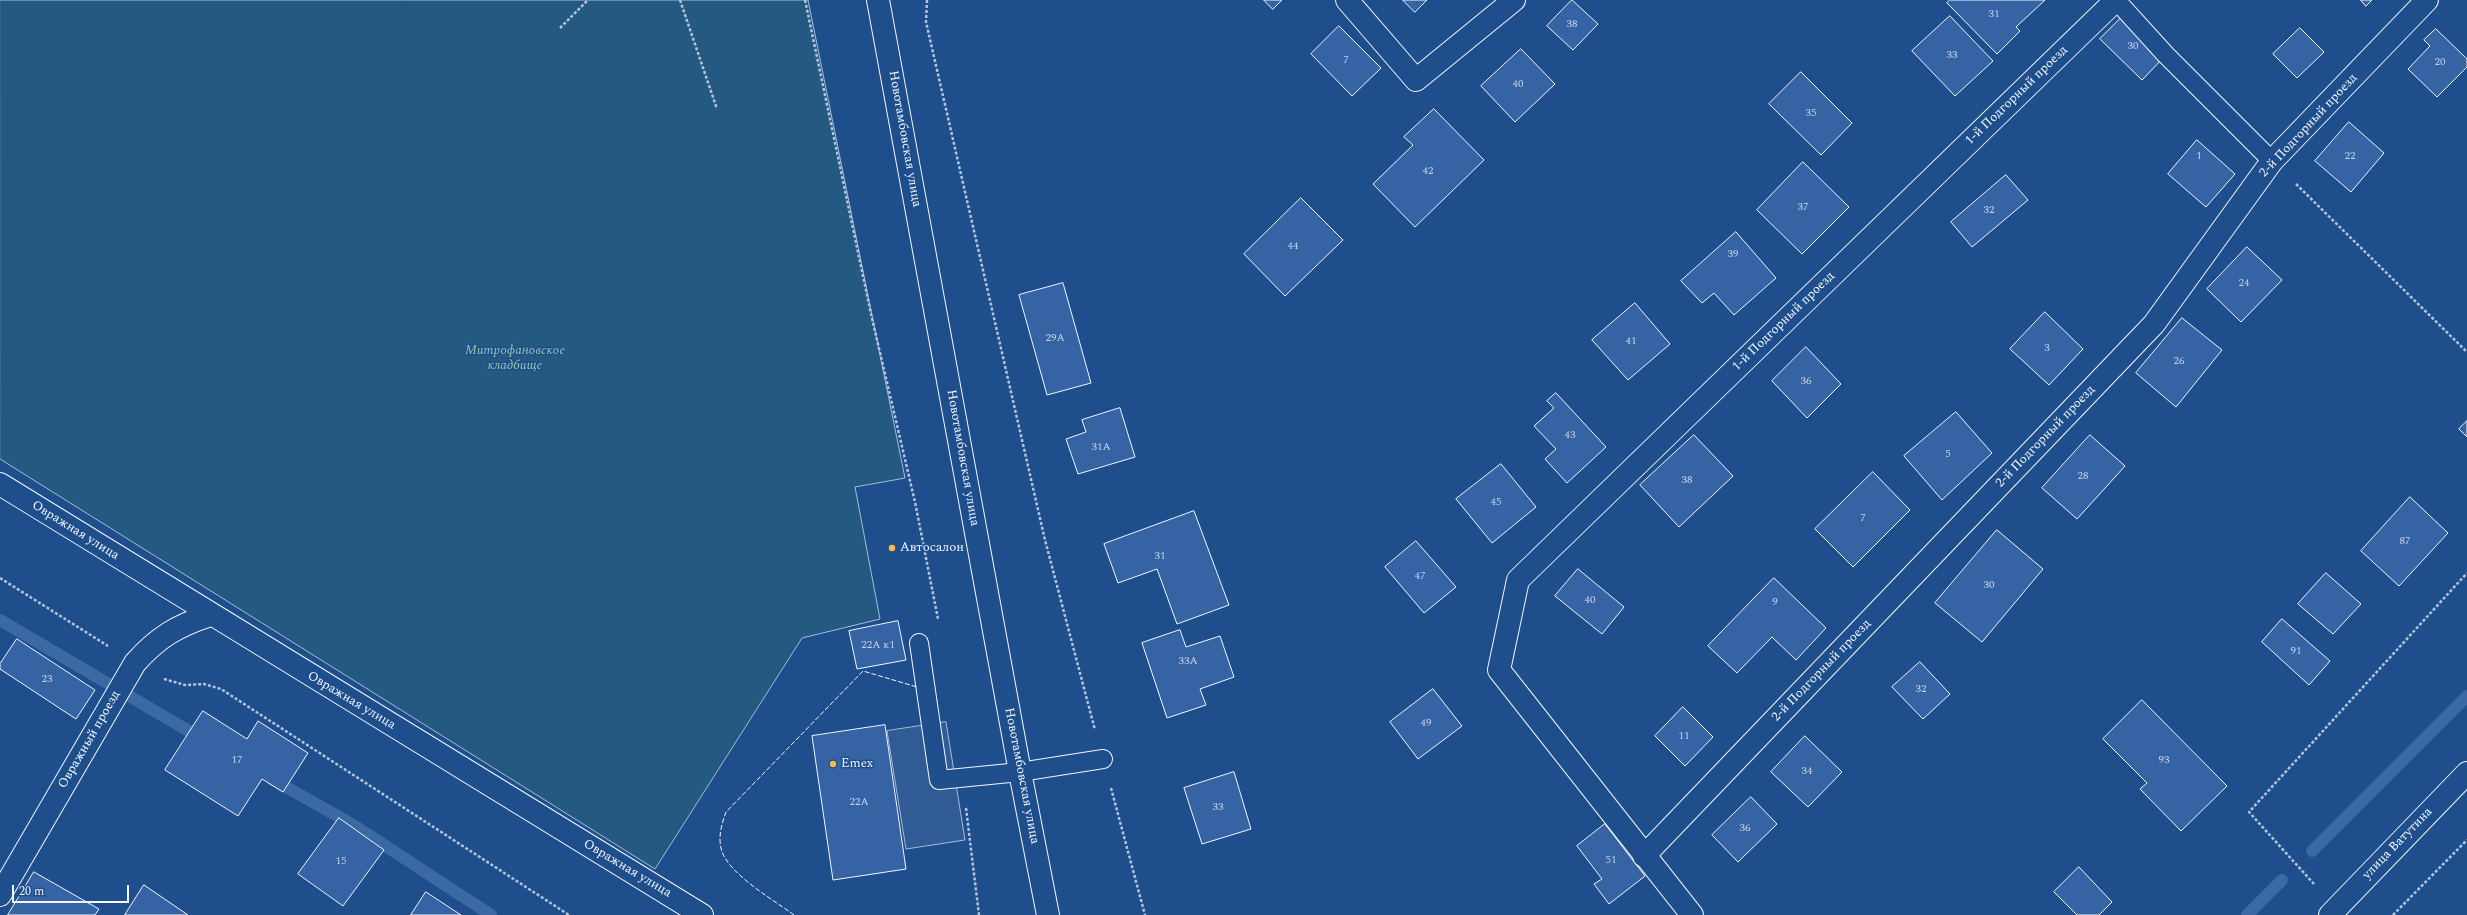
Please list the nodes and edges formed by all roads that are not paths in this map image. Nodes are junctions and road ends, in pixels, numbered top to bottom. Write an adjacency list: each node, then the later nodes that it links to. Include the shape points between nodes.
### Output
1 (878, 0): 11 (street, Новотамбовская улица)
2 (1347, 0): 3 (street, via 1416,80)
3 (1514, 0)
4 (2116, 0): 6 (lane, via 2166,55); 13 (street, 1-й Подгорный проезд, via 1518,580 1499,670)
5 (2427, 0): 6 (street, 2-й Подгорный проезд)
6 (2272, 161): 13 (street, 2-й Подгорный проезд, via 2154,324)
7 (0, 484): 8 (street, Овражная улица)
8 (210, 615): 14 (street, Овражный проезд, via 182,624 152,643 135,663); 16 (street, Овражная улица)
9 (919, 643): 11 (lane, via 939,780)
10 (1103, 759): 11 (lane)
11 (1020, 772): 17 (street, Новотамбовская улица)
12 (2467, 773): 15 (street, улица Ватутина)
13 (1644, 856): 18 (street)
14 (0, 895)
15 (2333, 912)
16 (702, 915)
17 (1048, 915)
18 (1692, 915)

